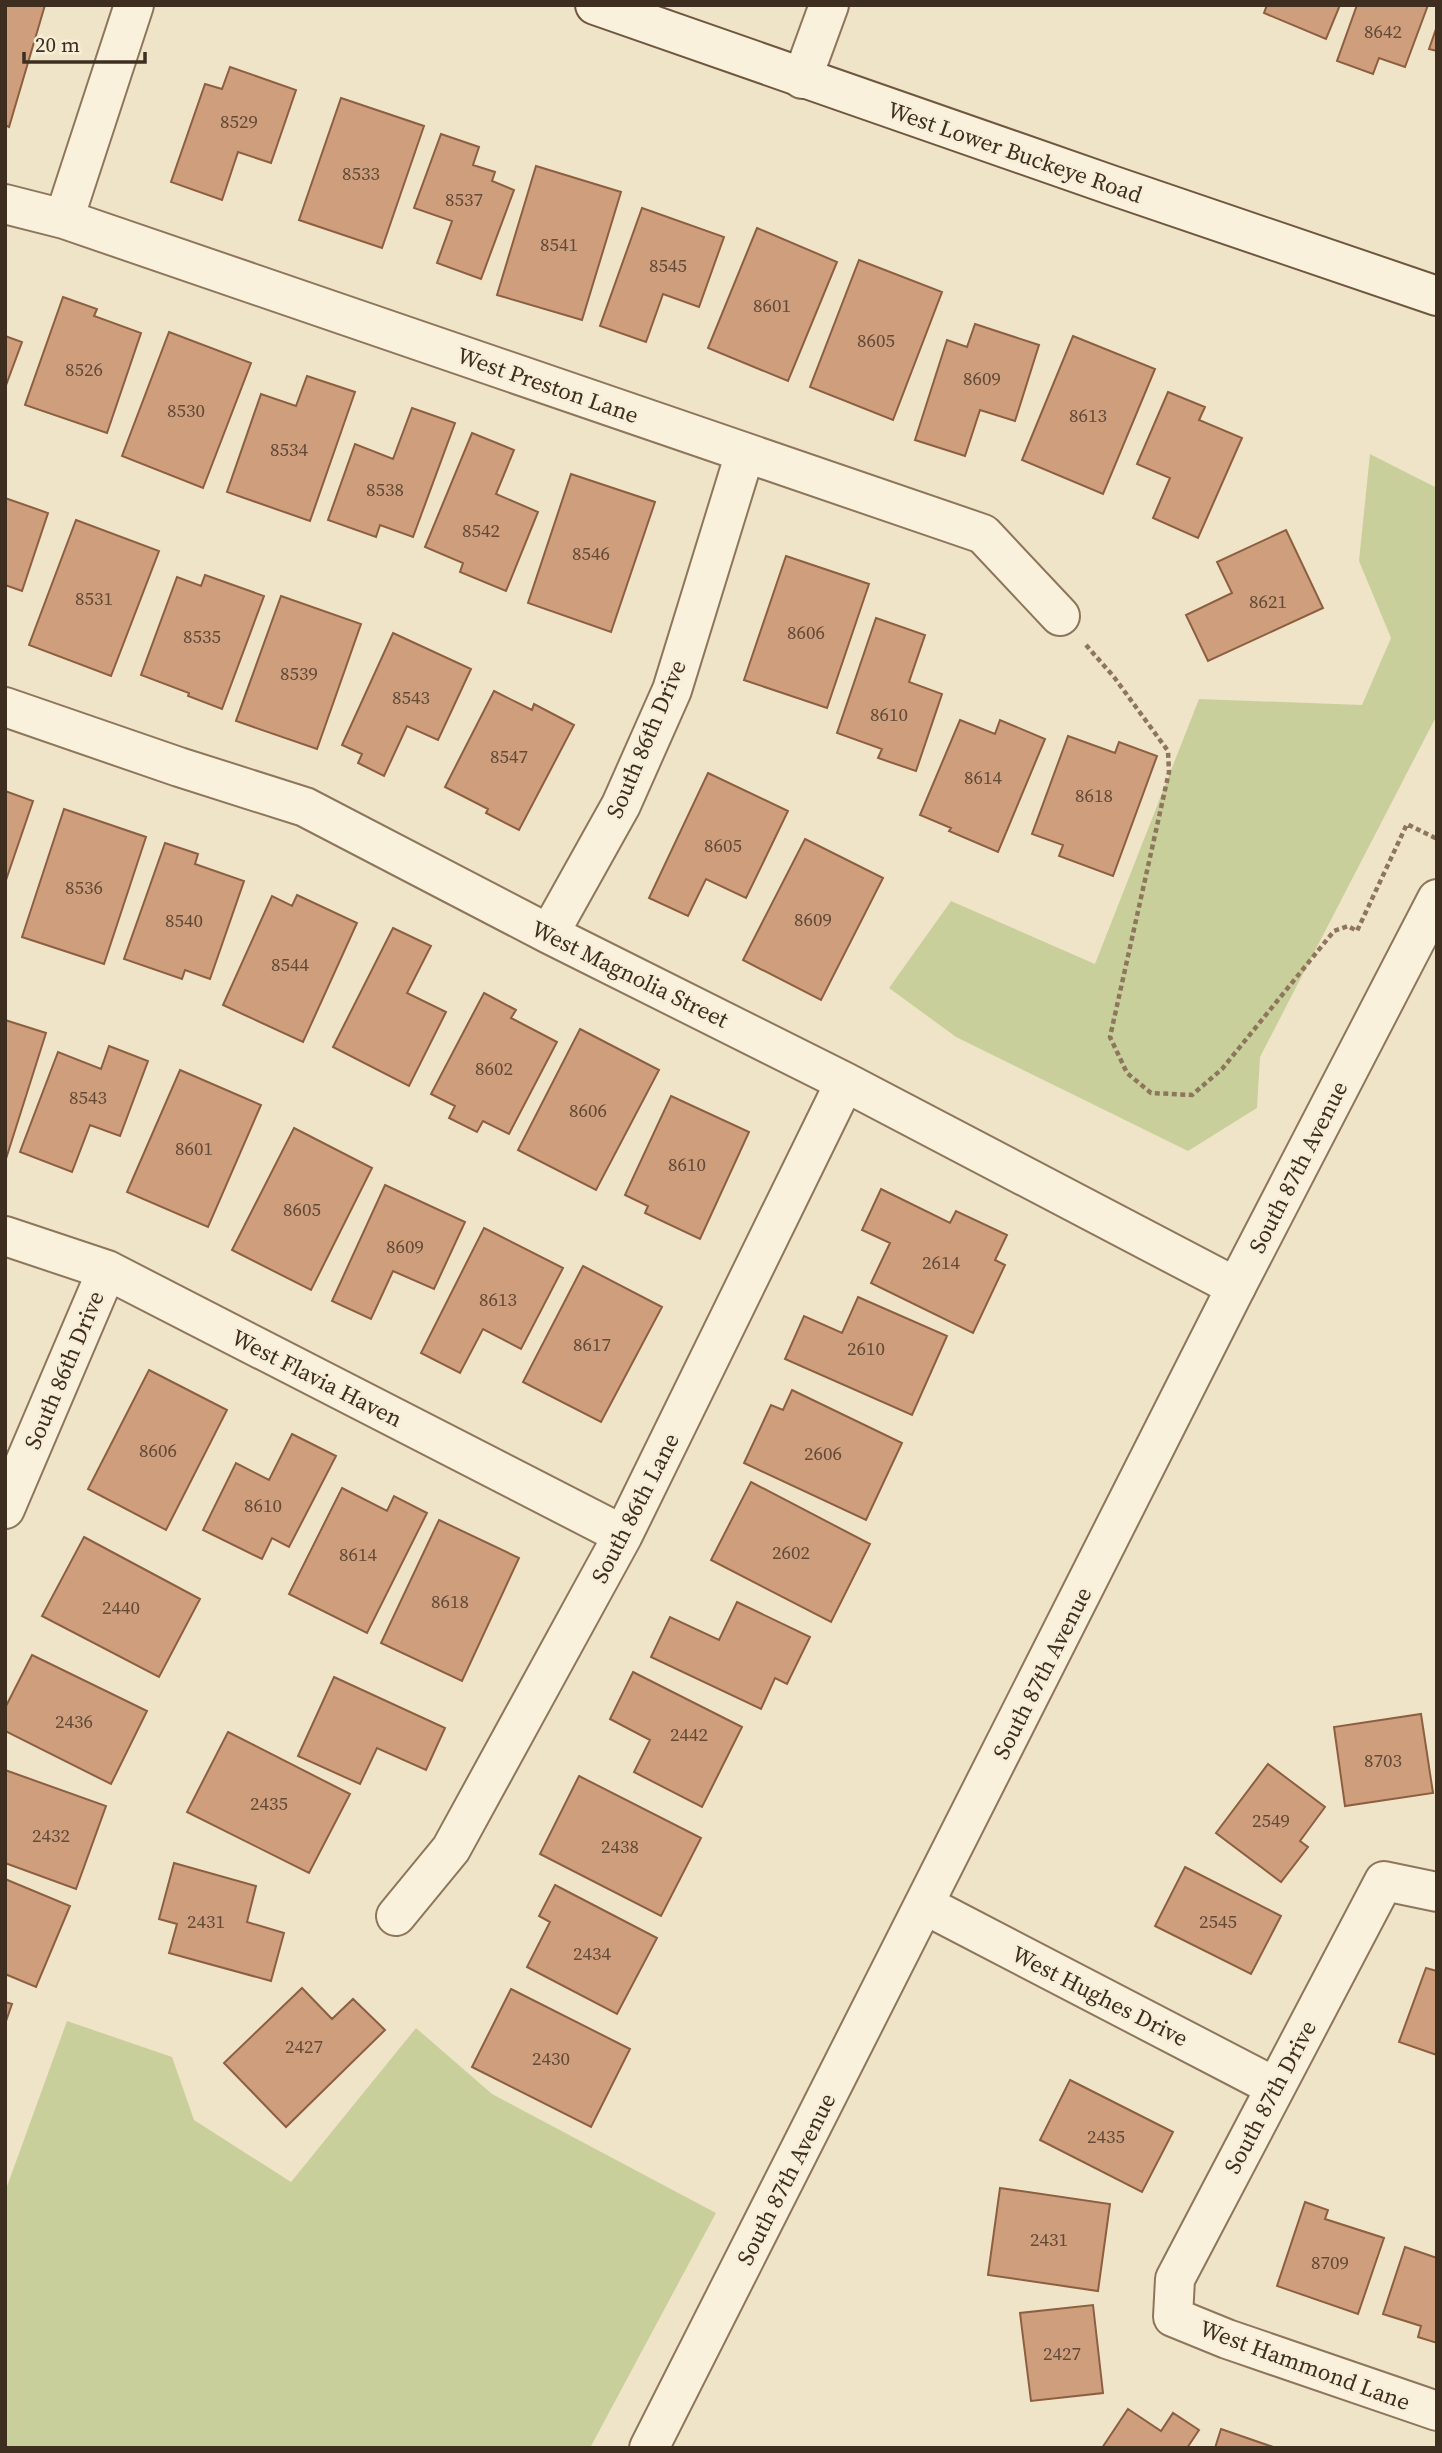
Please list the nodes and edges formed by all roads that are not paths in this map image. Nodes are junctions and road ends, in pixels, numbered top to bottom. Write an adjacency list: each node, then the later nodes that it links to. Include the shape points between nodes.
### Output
1 (134, 5): 6 (street)
2 (594, 5): 4 (street, West Lower Buckeye Road)
3 (829, 5): 4 (street)
4 (802, 79): 7 (street, West Lower Buckeye Road)
5 (5, 204): 6 (street, West Preston Lane)
6 (64, 219): 8 (street, West Preston Lane)
7 (1437, 296)
8 (745, 453): 9 (street, West Preston Lane, via 983,534); 12 (street, South 86th Drive, via 672,690 621,805)
9 (1060, 616)
10 (5, 707): 12 (street, West Magnolia Street, via 305,807)
11 (1437, 898): 16 (street, South 87th Avenue)
12 (549, 934): 13 (street, West Magnolia Street)
13 (845, 1082): 16 (street, West Magnolia Street); 18 (street, South 86th Lane)
14 (5, 1236): 15 (street, West Flavia Haven)
15 (107, 1270): 17 (street, South 86th Drive); 18 (street, West Flavia Haven)
16 (1236, 1287): 20 (street, South 87th Avenue)
17 (5, 1509)
18 (622, 1535): 21 (street, South 86th Lane, via 451,1849)
19 (1437, 1892): 22 (street, South 87th Drive, via 1384,1881)
20 (925, 1905): 22 (street, West Hughes Drive); 25 (street, South 87th Avenue)
21 (396, 1916)
22 (1275, 2087): 23 (street, South 87th Drive, via 1175,2279)
23 (1173, 2317): 24 (street, West Hammond Lane)
24 (1437, 2411)
25 (649, 2448)

